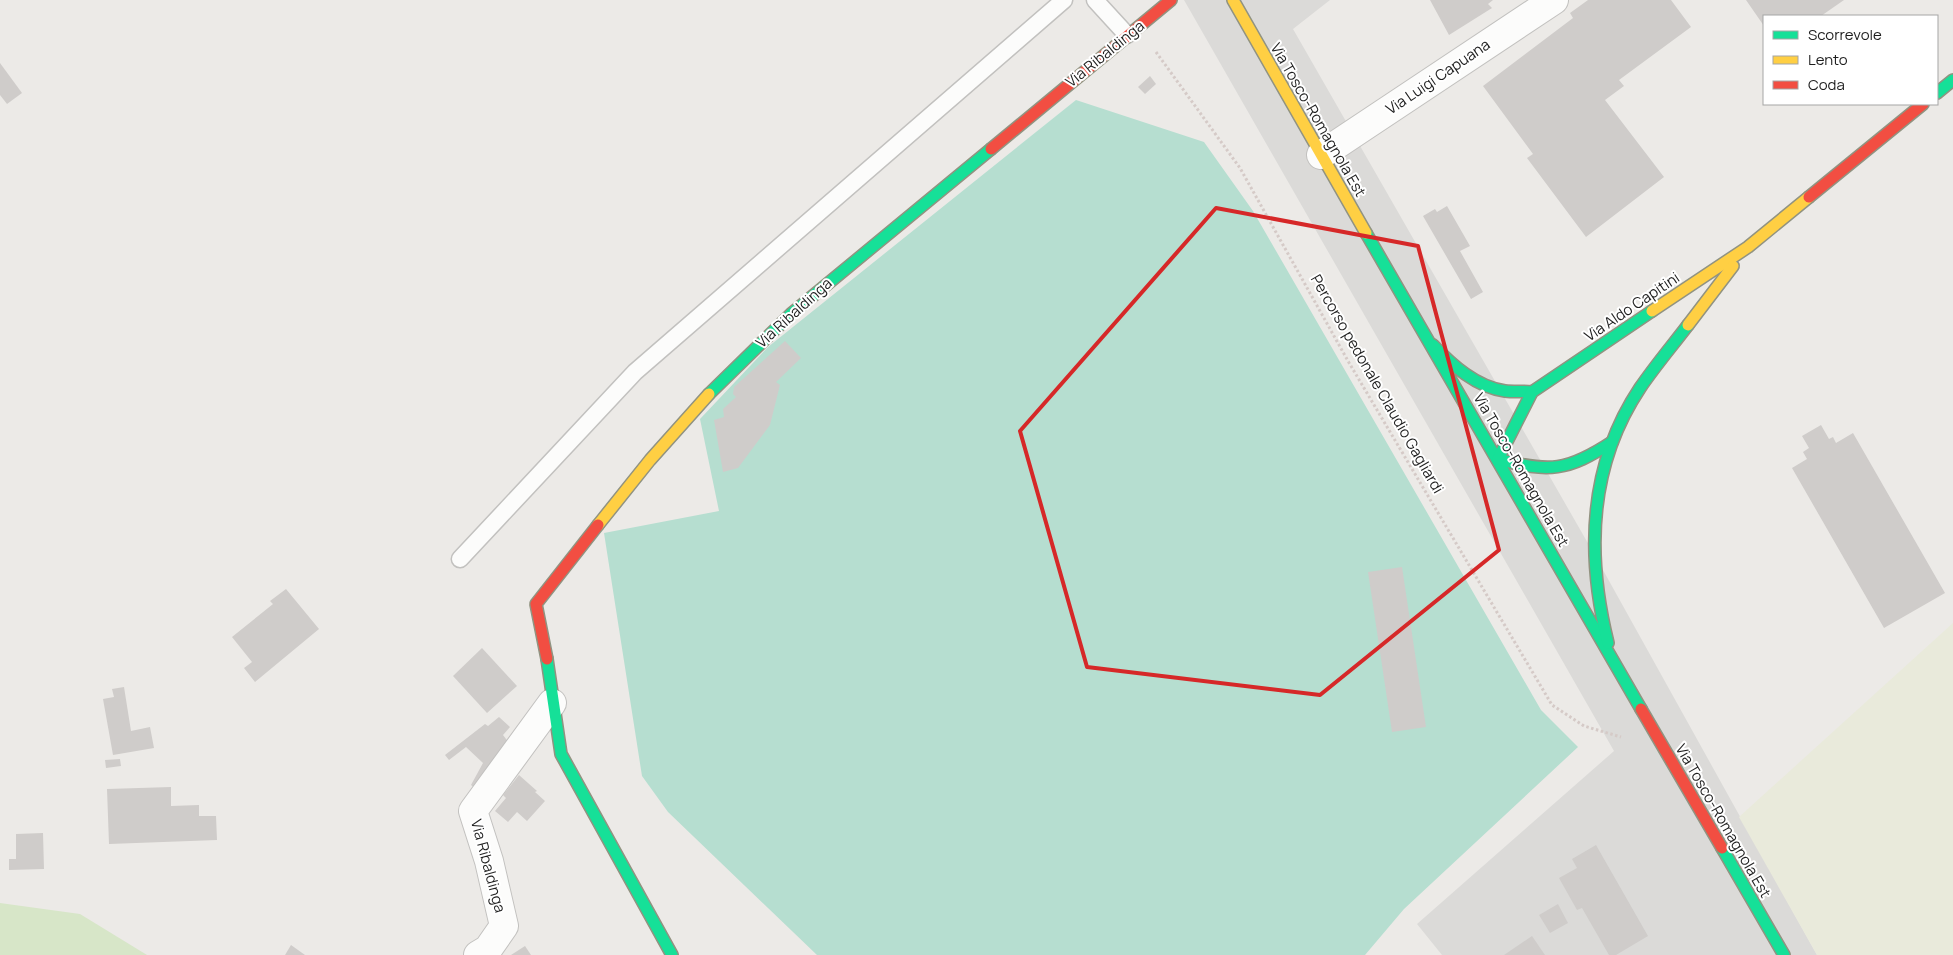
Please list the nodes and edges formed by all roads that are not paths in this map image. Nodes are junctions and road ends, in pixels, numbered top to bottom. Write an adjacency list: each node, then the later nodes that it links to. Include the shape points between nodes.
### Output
1 (1064, 0): 16 (lane, via 634,372)
2 (1095, 0): 6 (lane)
3 (1171, 0): 6 (main road, Via Ribaldinga)
4 (1233, 0): 10 (main road, Via Tosco-Romagnola Est)
5 (1554, 0): 10 (street, Via Luigi Capuana)
6 (1133, 30): 18 (main road, Via Ribaldinga, via 791,314 706,397 650,460 536,604)
7 (1953, 80): 8 (main road)
8 (1938, 92)
9 (1922, 105): 11 (main road, Via Aldo Capitini)
10 (1321, 155): 12 (main road, Via Tosco-Romagnola Est)
11 (1748, 247): 13 (main road, Via Aldo Capitini); 14 (main road, Via Aldo Capitini, via 1640,388)
12 (1424, 335): 13 (main road, via 1446,359 1486,385 1504,391); 15 (main road, Via Tosco-Romagnola Est)
13 (1532, 392): 15 (main road, Via Aldo Capitini)
14 (1612, 442): 15 (main road, via 1579,462 1555,467 1527,468); 17 (main road, Via Aldo Capitini, via 1594,523 1593,552 1599,612)
15 (1498, 460): 17 (main road, Via Tosco-Romagnola Est)
16 (460, 559)
17 (1612, 659): 21 (main road, Via Tosco-Romagnola Est)
18 (552, 703): 19 (street, Via Ribaldinga, via 473,812 489,861 504,926 488,949); 20 (main road, Via Ribaldinga, via 561,754)
19 (478, 955)
20 (672, 955)
21 (1784, 955)

